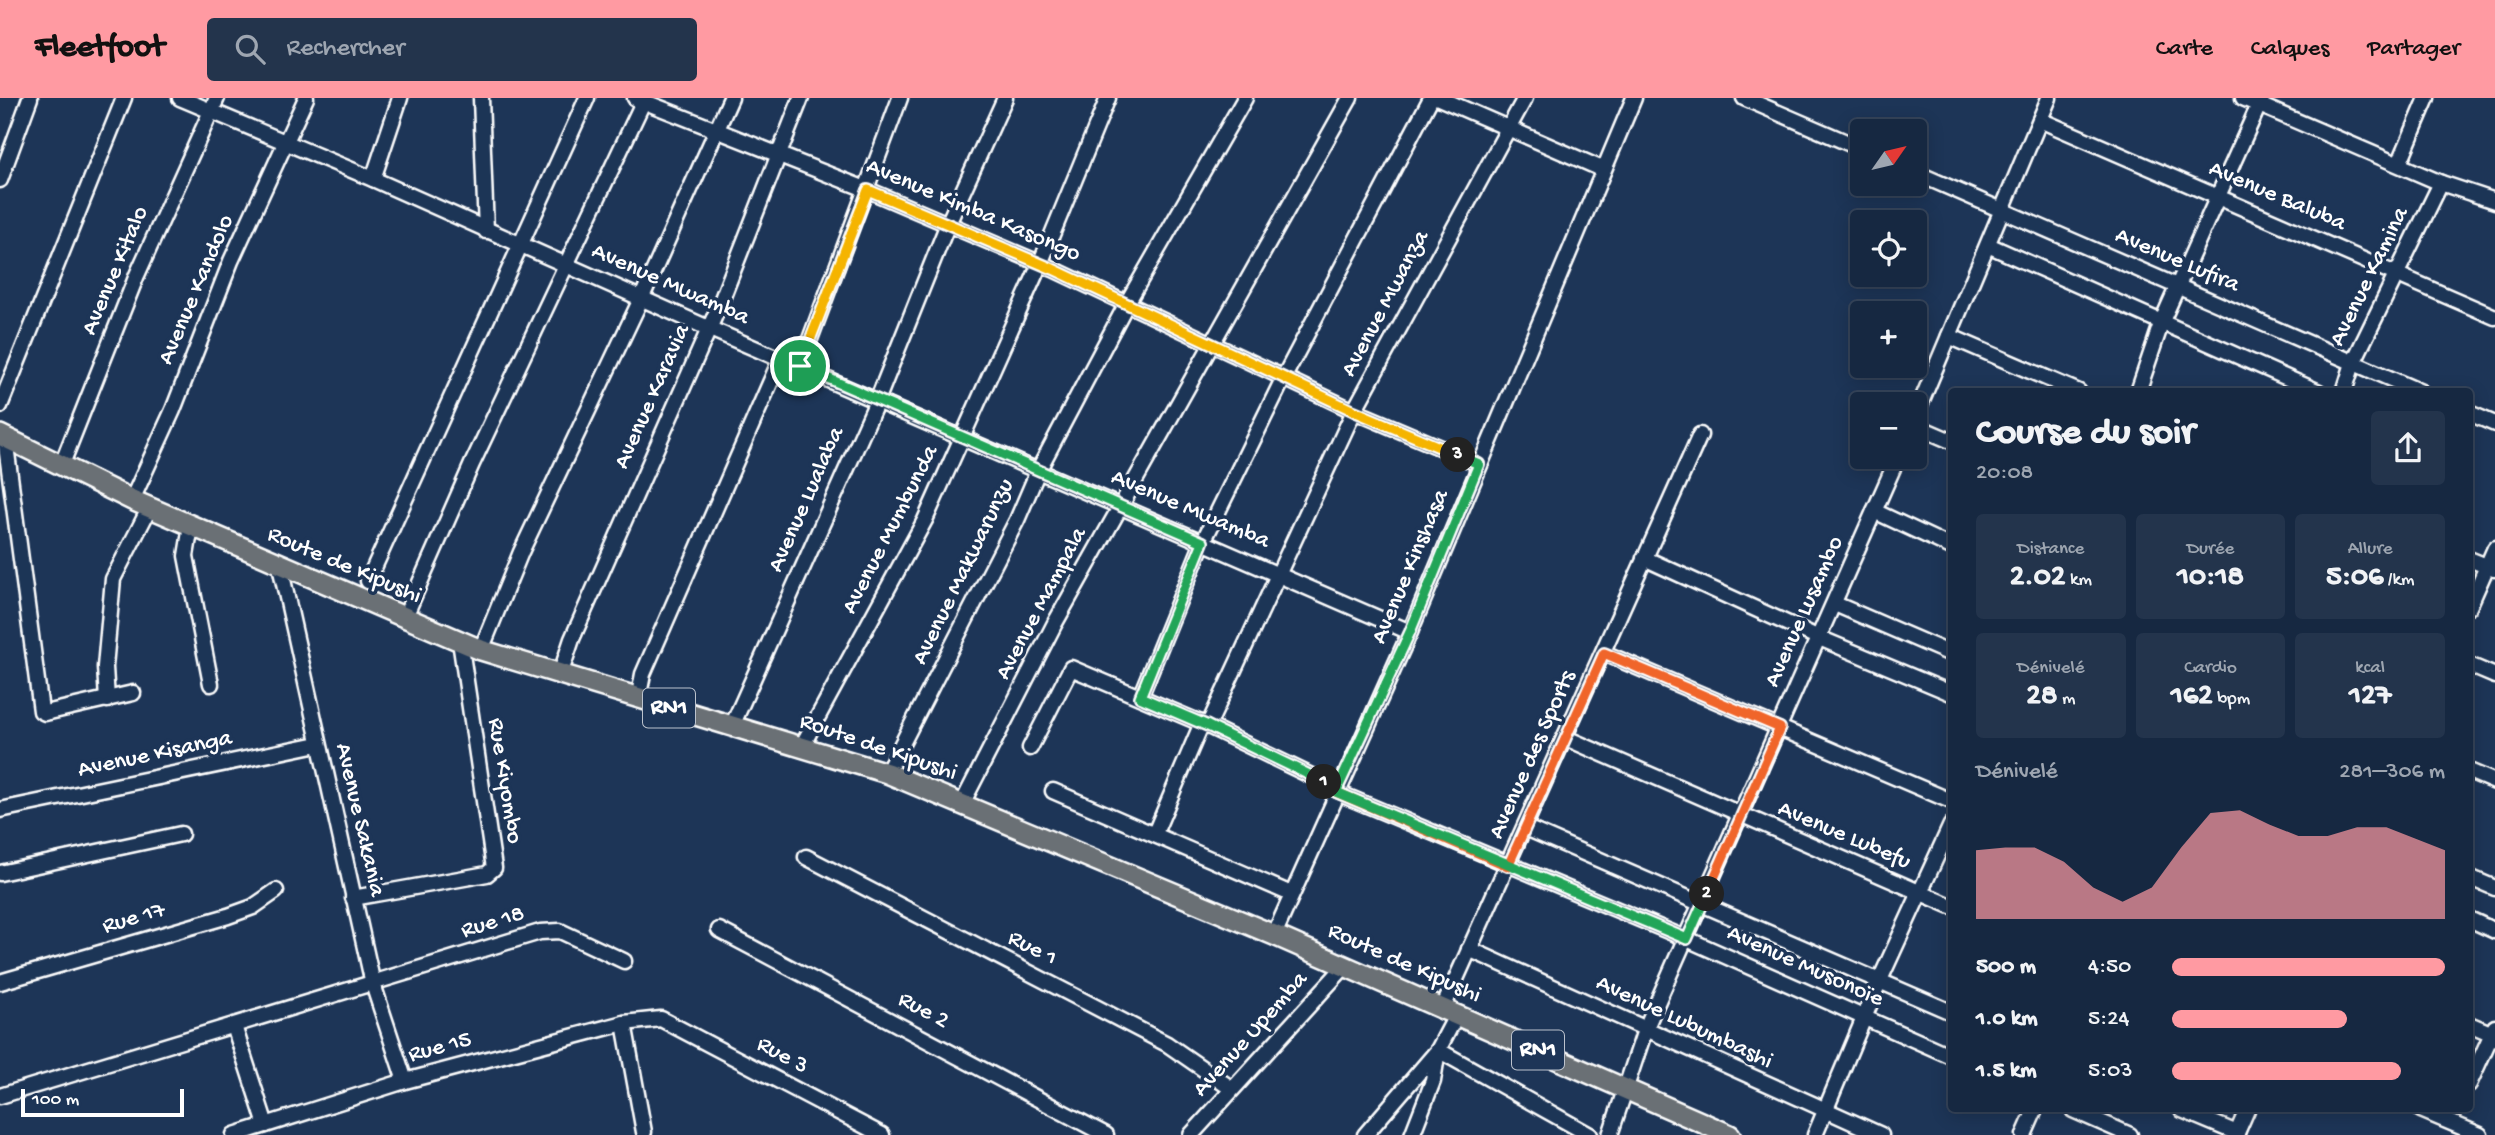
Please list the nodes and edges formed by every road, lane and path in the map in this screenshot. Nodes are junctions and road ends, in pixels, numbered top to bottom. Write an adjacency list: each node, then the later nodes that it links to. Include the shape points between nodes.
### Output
1 (30, 98): 36 (street)
2 (124, 98): 68 (street)
3 (180, 98): 25 (street, Avenue Mwamba)
4 (306, 98): 29 (street, Avenue Kandolo)
5 (400, 98): 34 (street)
6 (481, 98): 43 (street)
7 (587, 98): 45 (street)
8 (731, 98): 28 (street)
9 (801, 98): 31 (street, Avenue Karavia)
10 (900, 98): 38 (street)
11 (1005, 98): 42 (street, Avenue Lualaba)
12 (1108, 98): 46 (street, Avenue Mumbunda)
13 (1245, 98): 51 (street, Avenue Makwarunzu)
14 (1350, 98): 56 (street, Avenue Mampala)
15 (1430, 98): 60 (street)
16 (1439, 98): 27 (street)
17 (1525, 98): 27 (street, Avenue Mwanza)
18 (1634, 98): 33 (street, Avenue Kinshasa)
19 (1744, 98): 30 (street)
20 (2049, 98): 26 (street)
21 (2243, 98): 24 (street)
22 (2427, 98): 32 (street)
23 (641, 99): 28 (street, Avenue Kimba Kasongo); 47 (street)
24 (2260, 102): 32 (street); 39 (street)
25 (214, 104): 29 (street, Avenue Mwamba); 77 (street, Avenue Kitalo, via 137,275)
26 (2040, 120): 39 (street, Avenue Baluba); 41 (street)
27 (1507, 127): 33 (street); 69 (street, Avenue Mwanza)
28 (716, 131): 31 (street, Avenue Kimba Kasongo); 50 (street)
29 (286, 143): 34 (street, Avenue Mwamba); 81 (street, Avenue Kandolo, via 231,261)
30 (1850, 144)
31 (778, 154): 38 (street, Avenue Kimba Kasongo); 54 (street, Avenue Karavia)
32 (2399, 164): 37 (street)
33 (1602, 169): 78 (street, Avenue Kinshasa)
34 (373, 178): 43 (street, Avenue Mwamba)
35 (1927, 178): 41 (street, Avenue Lufira)
36 (0, 180)
37 (2441, 183): 40 (street); 48 (street, Avenue Kamina)
38 (868, 190): 42 (street, Avenue Kimba Kasongo); 59 (street)
39 (2219, 197): 48 (street, Avenue Baluba); 49 (street)
40 (2495, 201)
41 (2003, 210): 44 (street); 49 (street, Avenue Lufira)
42 (947, 226): 46 (street, Avenue Kimba Kasongo); 67 (street, Avenue Lualaba)
43 (486, 230): 45 (street, Avenue Mwamba)
44 (1988, 245): 53 (street); 55 (street)
45 (521, 246): 47 (street, Avenue Mwamba); 93 (street)
46 (1040, 264): 51 (street, Avenue Kimba Kasongo); 75 (street, Avenue Mumbunda)
47 (568, 265): 50 (street, Avenue Mwamba); 96 (street)
48 (2395, 273): 52 (street, Avenue Baluba); 58 (street, Avenue Kamina)
49 (2180, 286): 53 (street); 58 (street, Avenue Lufira)
50 (642, 297): 54 (street, Avenue Mwamba); 100 (street, via 521,552)
51 (1127, 303): 56 (street, Avenue Kimba Kasongo); 80 (street, Avenue Makwarunzu)
52 (2495, 317)
53 (2162, 321): 62 (street); 63 (street)
54 (708, 328): 57 (street, Avenue Mwamba); 104 (street, Avenue Karavia)
55 (1950, 336): 61 (street); 66 (street)
56 (1214, 343): 60 (street, Avenue Kimba Kasongo); 82 (street, Avenue Mampala)
57 (781, 358): 59 (street, Avenue Mwamba); 111 (street, via 643,674)
58 (2353, 363): 64 (street, Avenue Kamina); 65 (street, Avenue Lufira)
59 (800, 366): 67 (street, Avenue Mwamba)
60 (1284, 377): 69 (street, Avenue Kimba Kasongo); 85 (street)
61 (2071, 388)
62 (2139, 388)
63 (2310, 388)
64 (2345, 388)
65 (2412, 388)
66 (1926, 392)
67 (877, 401): 75 (street, Avenue Mwamba); 113 (street, Avenue Lualaba)
68 (0, 406)
69 (1354, 411): 78 (street, Avenue Kimba Kasongo); 92 (street, Avenue Mwanza)
70 (2473, 415): 71 (street)
71 (2495, 424)
72 (1927, 431): 76 (street)
73 (1700, 435): 88 (street, Avenue des Sports)
74 (3, 436): 77 (highway, Route de Kipushi / RN1); 110 (street, via 40,709 45,713)
75 (964, 437): 80 (street, Avenue Mwamba); 117 (street, Avenue Mumbunda, via 925,520)
76 (1948, 440)
77 (62, 464): 81 (highway, Route de Kipushi / RN1)
78 (1479, 464): 97 (street, Avenue Kinshasa)
79 (1893, 469): 83 (street, Avenue Lusambo)
80 (1038, 471): 82 (street, Avenue Mwamba); 119 (street, Avenue Makwarunzu)
81 (141, 504): 84 (highway, Route de Kipushi / RN1); 110 (street, Avenue Kandolo, via 113,579 105,667)
82 (1121, 504): 85 (street, Avenue Mwamba); 125 (street, Avenue Mampala)
83 (1874, 511): 86 (street); 95 (street, Avenue Lusambo)
84 (191, 526): 90 (highway, Route de Kipushi / RN1); 106 (street, via 186,556)
85 (1203, 542): 92 (street, Avenue Mwamba); 109 (street)
86 (1948, 546)
87 (2495, 548): 91 (street)
88 (1644, 558): 98 (street); 101 (street, Avenue des Sports)
89 (2473, 561): 91 (street)
90 (281, 566): 96 (highway, Route de Kipushi / RN1); 116 (street, Avenue Sakania)
91 (2491, 568): 94 (street)
92 (1278, 573): 97 (street, Avenue Mwamba); 112 (street, Avenue Mwanza)
93 (368, 581)
94 (2473, 600)
95 (1835, 604): 98 (street, Avenue Lusambo); 102 (street)
96 (404, 619): 99 (highway, Route de Kipushi / RN1)
97 (1410, 632): 123 (street, Avenue Kinshasa)
98 (1817, 637): 107 (street); 114 (street, Avenue Lusambo)
99 (460, 641): 100 (highway, Route de Kipushi / RN1); 140 (street, Rue Kiyombo, via 494,868 487,874)
100 (481, 650): 104 (highway, Route de Kipushi / RN1)
101 (1604, 653): 114 (street); 115 (street, Avenue des Sports)
102 (1948, 653)
103 (2473, 667): 105 (street)
104 (560, 675): 111 (highway, Route de Kipushi / RN1)
105 (2495, 676)
106 (211, 684)
107 (1948, 692)
108 (133, 694): 110 (street)
109 (1140, 697): 112 (street, Avenue Musonoïe); 118 (street, Avenue Musonoïe, via 1070,668)
110 (107, 700)
111 (638, 700): 113 (highway, Route de Kipushi / RN1)
112 (1205, 724): 123 (street, Avenue Musonoïe); 130 (street, Avenue Mwanza)
113 (732, 726): 117 (highway, Route de Kipushi / RN1)
114 (1780, 728): 124 (street); 127 (street, Avenue Lusambo)
115 (1566, 738): 127 (street, Avenue Lubefu); 128 (street, Avenue des Sports)
116 (318, 744): 126 (street, Avenue Kisanga); 140 (street, Avenue Sakania)
117 (802, 746): 119 (highway, Route de Kipushi / RN1)
118 (1030, 748)
119 (887, 773): 125 (highway, Route de Kipushi / RN1)
120 (2473, 773): 121 (street)
121 (2495, 782)
122 (1053, 791): 130 (street)
123 (1336, 792): 133 (street, Avenue Musonoïe); 138 (street, Avenue Kinshasa)
124 (1948, 801)
125 (962, 804): 146 (highway, Route de Kipushi / RN1)
126 (0, 810)
127 (1740, 815): 139 (street, Avenue Lubefu); 141 (street, Avenue Lusambo)
128 (1526, 828): 133 (street, Avenue des Sports); 141 (street, Avenue Musonoïe)
129 (1948, 832): 139 (street)
130 (1155, 833): 138 (street)
131 (181, 834): 134 (street)
132 (806, 857): 167 (street, Rue 1, via 1167,1044)
133 (1508, 866): 147 (street, Avenue Musonoïe); 148 (street, Avenue des Sports)
134 (0, 873)
135 (2473, 879): 136 (street)
136 (2495, 888)
137 (276, 891): 151 (street, Rue 17, via 253,907 228,916)
138 (1291, 894): 146 (street, Avenue Kinshasa)
139 (1920, 894): 142 (street, Avenue Lubefu); 152 (street)
140 (354, 898): 153 (street, Avenue Sakania)
141 (1702, 905): 147 (street, Avenue Lusambo); 152 (street, Avenue Musonoïe)
142 (1948, 905)
143 (2473, 921): 145 (street)
144 (719, 930): 182 (street, Rue 2)
145 (2495, 930)
146 (1274, 934): 150 (highway, Route de Kipushi / RN1)
147 (1687, 939): 156 (street, Avenue Musonoïe); 161 (street, Avenue Lusambo)
148 (1469, 949): 154 (street, Avenue des Sports); 161 (street, Avenue Lubumbashi)
149 (624, 961): 153 (street, Rue 18, via 554,930)
150 (1345, 966): 154 (highway, Route de Kipushi / RN1); 167 (street, Avenue Upemba)
151 (0, 982)
152 (1879, 982): 155 (street, Avenue Musonoïe); 156 (street)
153 (373, 984): 160 (street, Rue 18); 166 (street, Avenue Sakania)
154 (1450, 1011): 163 (street, Avenue des Sports); 168 (highway, Route de Kipushi / RN1)
155 (1948, 1011)
156 (1865, 1018): 164 (street, Avenue Musonoïe); 170 (street)
157 (661, 1019): 158 (street, Rue 15); 181 (street, Rue 3)
158 (624, 1023): 166 (street, Rue 15); 178 (street)
159 (2473, 1025): 162 (street)
160 (234, 1026): 169 (street, Rue 18); 177 (street)
161 (1645, 1030): 168 (street, Avenue Lusambo); 170 (street, Avenue Lubumbashi)
162 (2494, 1032): 165 (street)
163 (1438, 1050): 184 (street, Avenue des Sports); 185 (street, via 1433,1081); 186 (street)
164 (1948, 1055)
165 (2473, 1076)
166 (405, 1081): 177 (street, Rue 15)
167 (1232, 1089): 183 (street, Avenue Upemba)
168 (1625, 1089): 187 (street, Avenue Lusambo); 188 (highway, Route de Kipushi / RN1)
169 (0, 1096)
170 (1825, 1112): 189 (street); 190 (street, Avenue Lubumbashi)
171 (2034, 1112): 191 (street)
172 (2078, 1112): 192 (street)
173 (2186, 1112): 179 (street)
174 (2246, 1112): 179 (street)
175 (2432, 1112): 176 (street)
176 (2455, 1116): 193 (street)
177 (266, 1125): 180 (street, Rue 15)
178 (643, 1134)
179 (2236, 1134)
180 (234, 1135)
181 (882, 1135)
182 (1106, 1135)
183 (1191, 1135)
184 (1365, 1135)
185 (1412, 1135)
186 (1590, 1135)
187 (1610, 1135)
188 (1730, 1135)
189 (1815, 1135)
190 (1881, 1135)
191 (2024, 1135)
192 (2130, 1135)
193 (2480, 1135)

